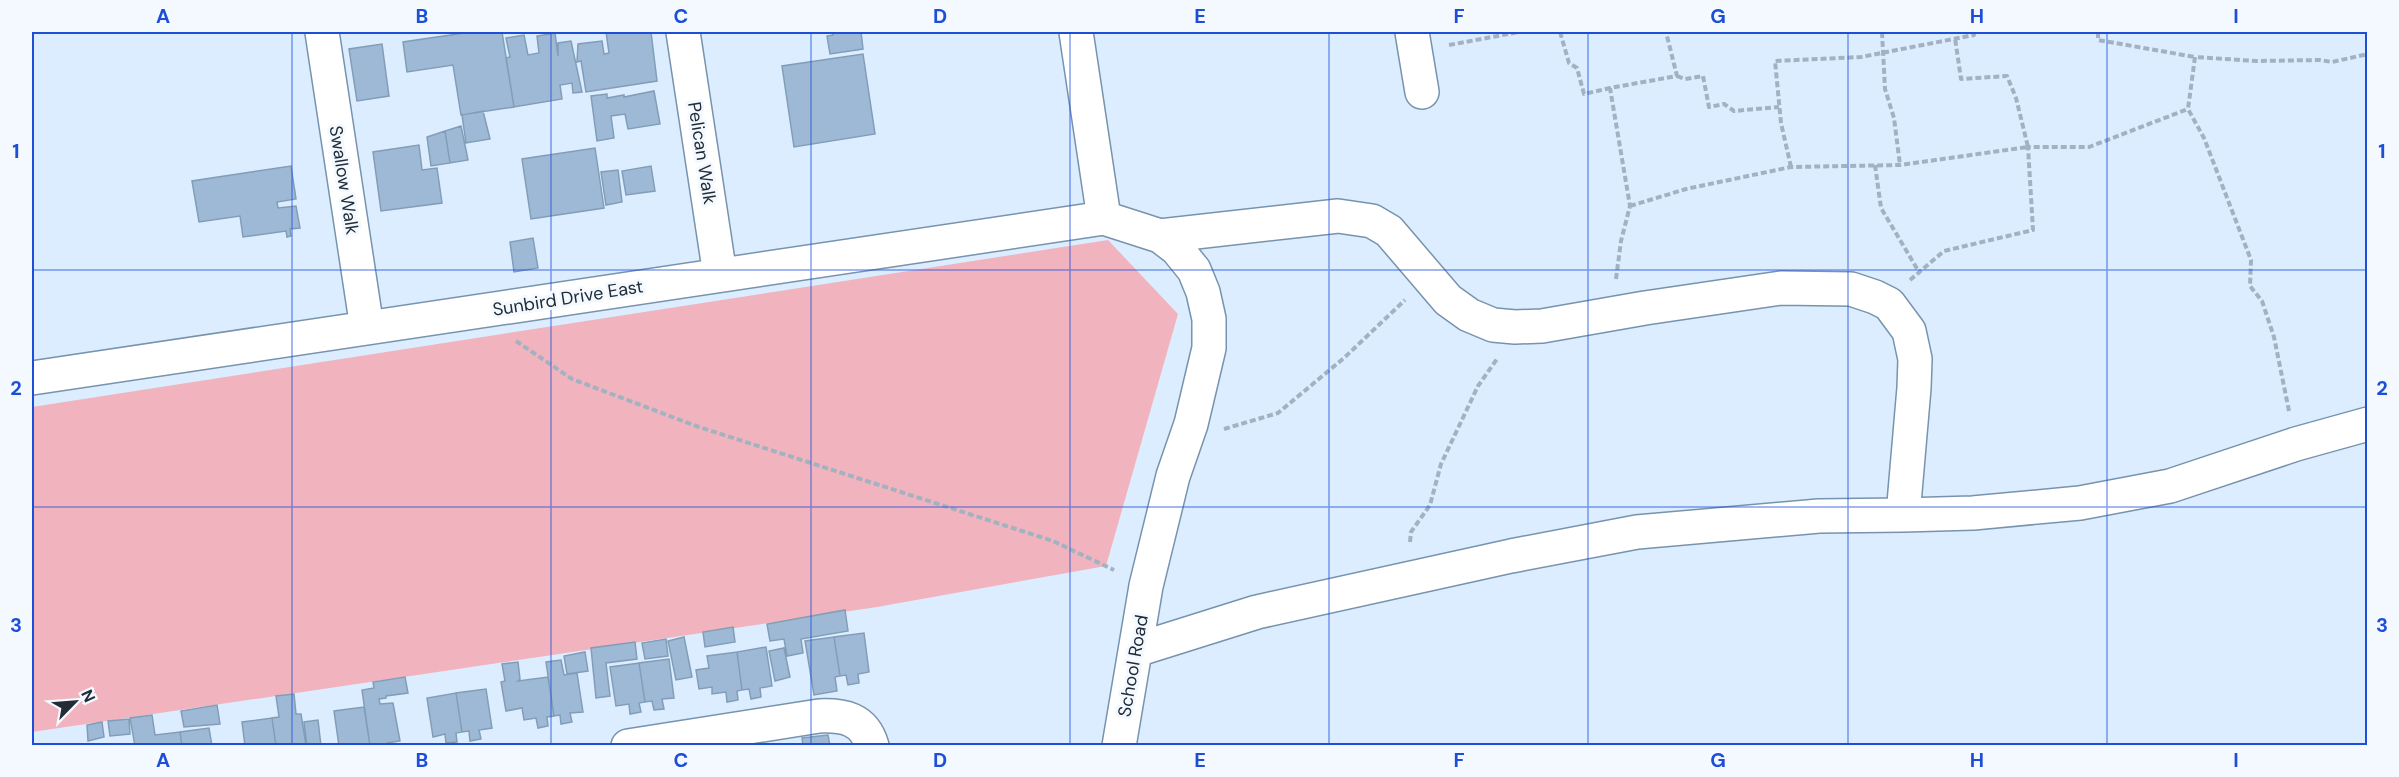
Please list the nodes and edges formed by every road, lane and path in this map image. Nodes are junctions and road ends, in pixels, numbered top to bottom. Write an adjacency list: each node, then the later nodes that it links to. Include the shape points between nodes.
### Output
1 (322, 32): 35 (street, Swallow Walk)
2 (683, 32): 29 (street, Pelican Walk)
3 (1076, 32): 26 (street)
4 (1412, 32): 18 (street)
5 (1518, 32): 12 (path)
6 (1560, 32): 17 (path, via 1584,94)
7 (1666, 32): 16 (path)
8 (1882, 32): 13 (path)
9 (1974, 32): 11 (path)
10 (2098, 32): 15 (path, via 2098,40)
11 (1955, 38): 13 (path); 21 (path, via 1961,79 2007,75)
12 (1443, 46)
13 (1882, 54): 19 (path, via 1775,61); 23 (path)
14 (2367, 54): 15 (path, via 2332,62)
15 (2195, 57): 20 (path)
16 (1677, 76): 17 (path); 19 (path, via 1703,76 1709,107 1724,105 1734,111)
17 (1610, 88): 25 (path)
18 (1422, 92)
19 (1779, 107): 24 (path)
20 (2188, 109): 21 (path, via 2089,147); 39 (path, via 2204,138 2251,260 2250,286 2262,300 2274,337)
21 (2028, 147): 23 (path); 28 (path, via 2033,230 1944,251)
22 (1875, 165): 23 (path); 24 (path); 28 (path, via 1881,208)
23 (1900, 165)
24 (1791, 166): 25 (path)
25 (1630, 206): 33 (path)
26 (1104, 218): 27 (street); 29 (street, Sunbird Drive East)
27 (1160, 236): 30 (street, via 1338,216 1372,221 1389,231); 37 (street, School Road, via 1194,270 1209,320 1209,348)
28 (1919, 272): 31 (path, via 1898,289)
29 (720, 275): 32 (street, Sunbird Drive East)
30 (1427, 275): 34 (street, via 1448,300 1469,315 1493,325); 37 (path, via 1393,313 1278,413 1226,429)
31 (1889, 304): 33 (street, via 1851,289 1781,288); 40 (street, via 1909,331 1915,359)
32 (472, 313): 35 (street, Sunbird Drive East); 42 (path, via 572,379 696,426 1053,541)
33 (1610, 314): 34 (street, via 1542,327)
34 (1515, 327): 41 (path, via 1478,386 1441,464 1430,505 1411,532)
35 (367, 328): 36 (street, Sunbird Drive East)
36 (32, 378)
37 (1191, 424): 42 (street, School Road, via 1173,476)
38 (2367, 424): 39 (street)
39 (2296, 444): 40 (street, via 2170,486 2091,501 1974,513)
40 (1903, 515): 41 (street, via 1819,516 1637,532)
41 (1411, 578): 43 (street, via 1257,612)
42 (1146, 586): 43 (street, School Road)
43 (1136, 650): 46 (street, School Road)
44 (628, 746): 45 (street, via 840,715 863,729)
45 (872, 746)
46 (1119, 746)

